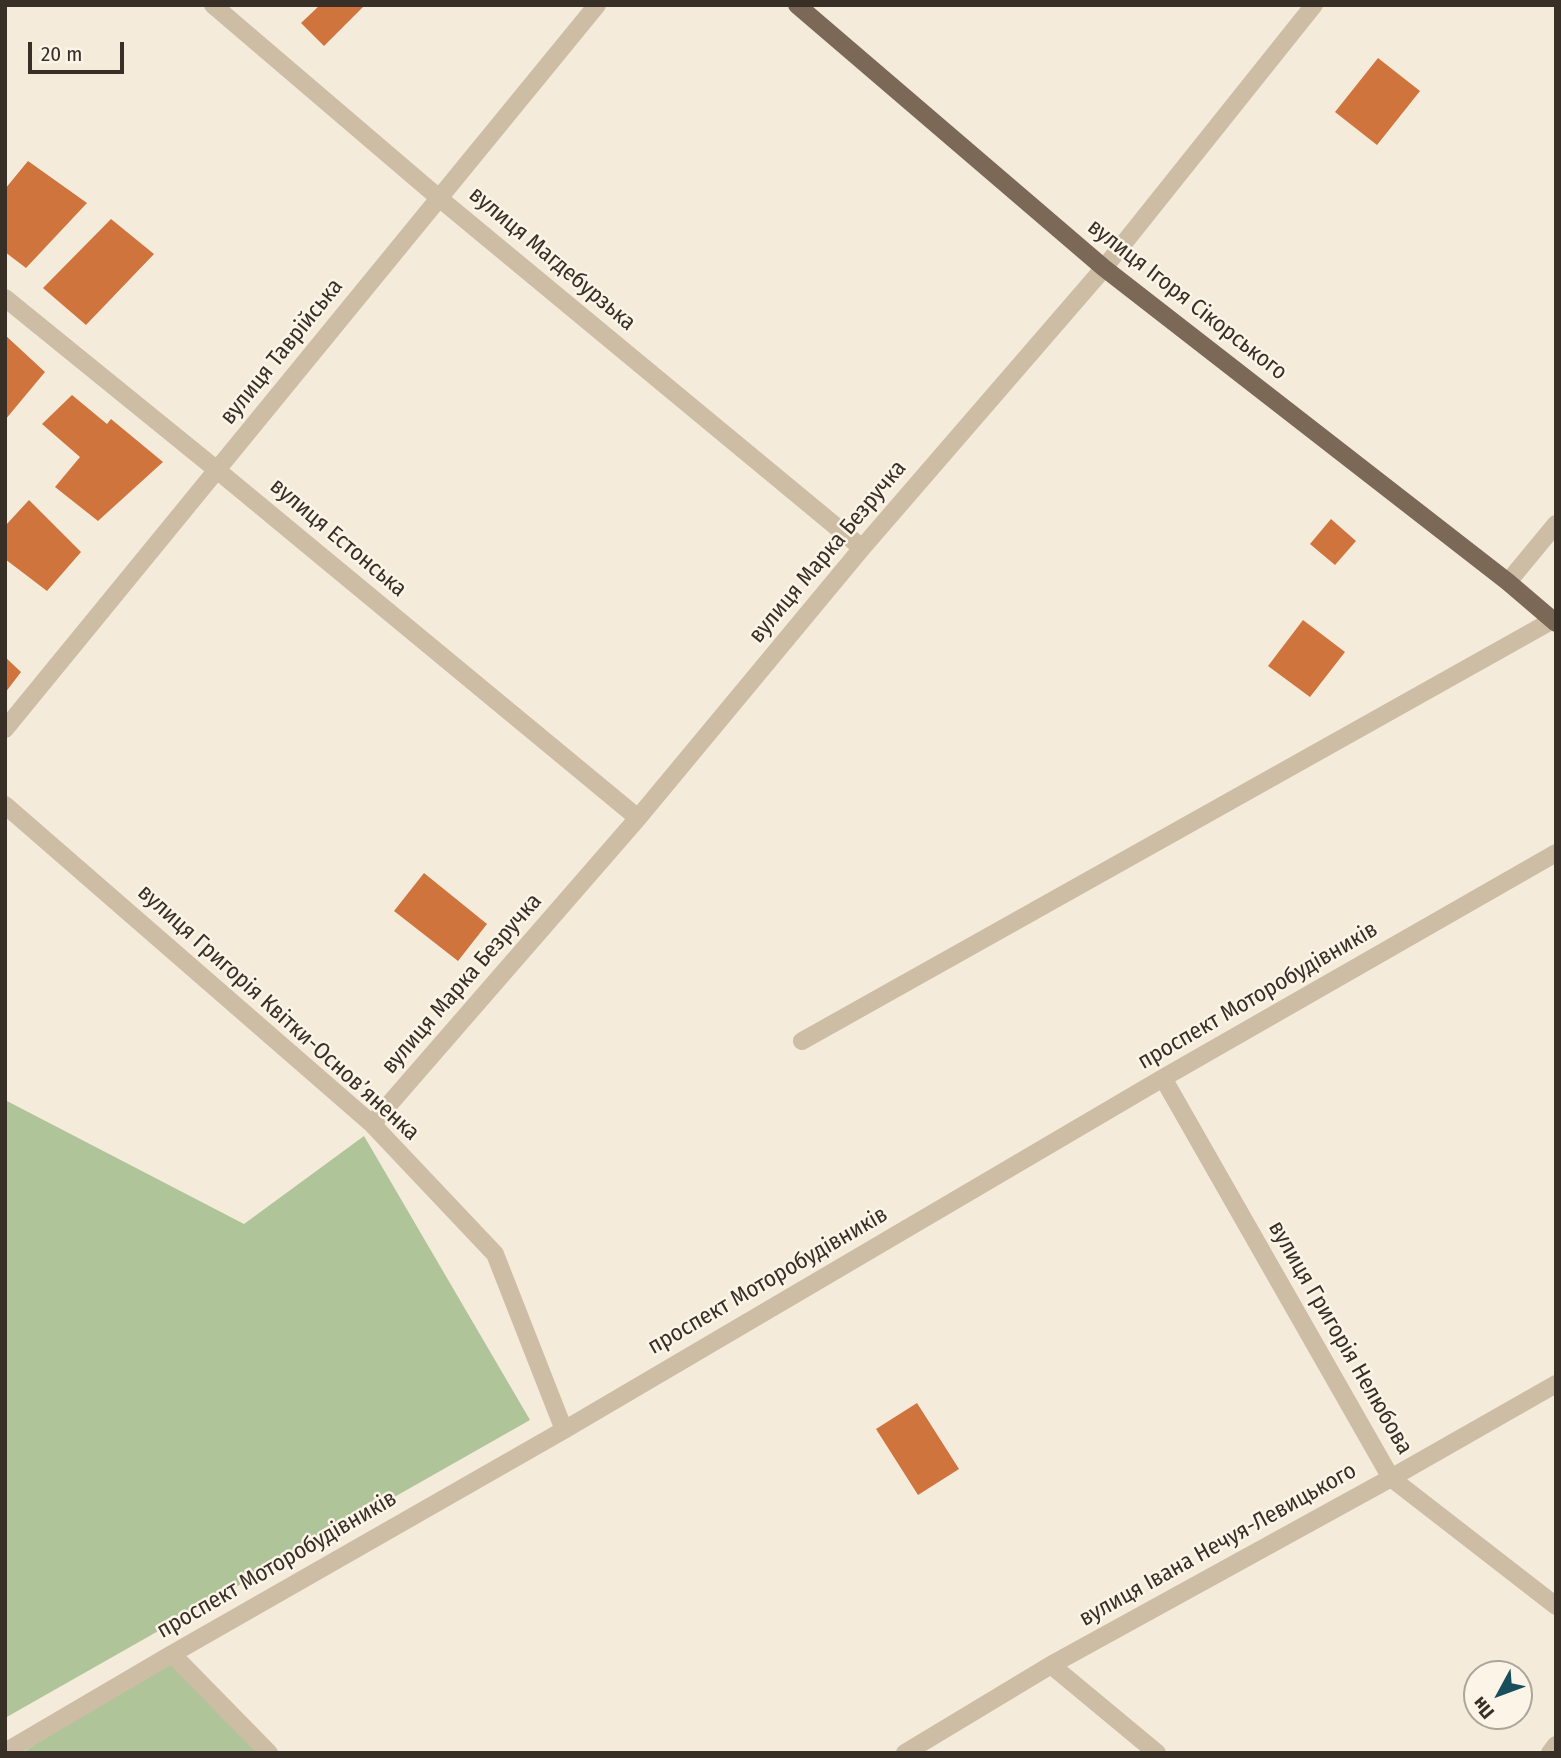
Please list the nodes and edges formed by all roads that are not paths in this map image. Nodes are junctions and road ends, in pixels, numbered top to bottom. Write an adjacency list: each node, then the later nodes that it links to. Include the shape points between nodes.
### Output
1 (213, 5): 5 (street, вулиця Магдебурзька)
2 (597, 5): 5 (street, вулиця Таврійська)
3 (796, 5): 6 (main road, вулиця Ігоря Сікорського)
4 (1314, 5): 6 (street, вулиця Марка Безручка)
5 (439, 198): 8 (street, вулиця Таврійська); 10 (street, вулиця Магдебурзька)
6 (1104, 268): 10 (street, вулиця Марка Безручка); 11 (main road, вулиця Ігоря Сікорського)
7 (5, 298): 8 (street, вулиця Естонська)
8 (217, 470): 13 (street, вулиця Таврійська); 15 (street, вулиця Естонська)
9 (1556, 524): 11 (street)
10 (862, 548): 15 (street, вулиця Марка Безручка)
11 (1508, 582): 12 (main road, вулиця Ігоря Сікорського)
12 (1554, 622): 17 (street)
13 (5, 729)
14 (5, 805): 19 (street, вулиця Григорія Квітки-Основʼяненка)
15 (638, 818): 19 (street, вулиця Марка Безручка)
16 (1556, 853): 18 (street, проспект Моторобудівників)
17 (802, 1041)
18 (1163, 1078): 21 (street, проспект Моторобудівників); 22 (street, вулиця Григорія Нелюбова)
19 (372, 1124): 21 (street, вулиця Григорія Квітки-Основʼяненка, via 495,1254)
20 (1556, 1384): 22 (street, вулиця Івана Нечуя-Левицького)
21 (564, 1430): 24 (street, проспект Моторобудівників)
22 (1391, 1478): 23 (street, вулиця Григорія Нелюбова); 25 (street, вулиця Івана Нечуя-Левицького)
23 (1556, 1606)
24 (172, 1654): 27 (street, проспект Моторобудівників); 28 (street)
25 (1051, 1665): 29 (street, вулиця Івана Нечуя-Левицького); 30 (street)
26 (1556, 1745): 31 (street)
27 (5, 1752)
28 (269, 1753)
29 (905, 1753)
30 (1157, 1753)
31 (1550, 1753)

